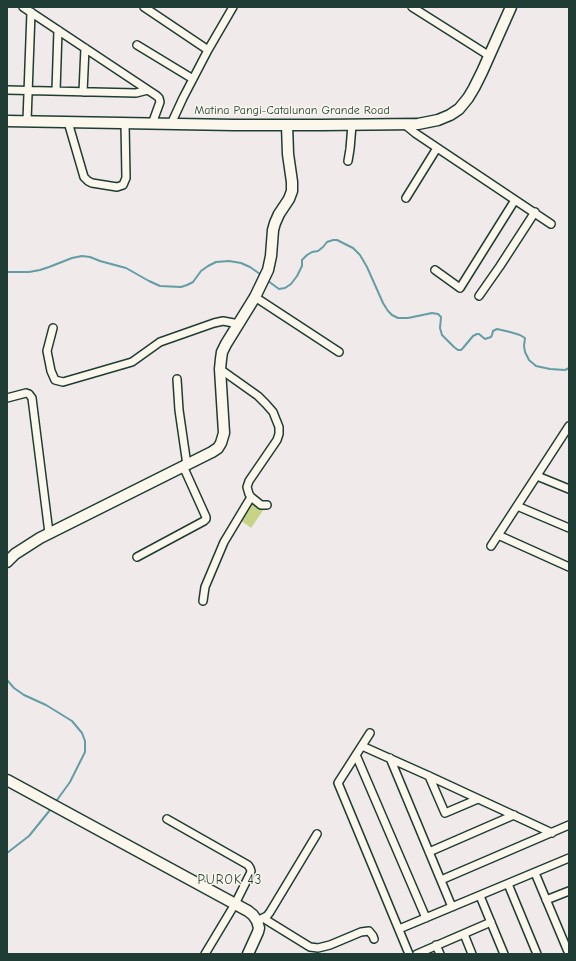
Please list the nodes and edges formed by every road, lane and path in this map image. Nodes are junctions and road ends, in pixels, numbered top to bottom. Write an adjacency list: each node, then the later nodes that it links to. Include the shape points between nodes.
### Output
1 (23, 7): 6 (street)
2 (144, 7): 10 (street)
3 (233, 7): 10 (street)
4 (412, 7): 11 (street)
5 (511, 7): 11 (street, Matina Pangi-Catalunan Grande Road)
6 (31, 12): 7 (street); 15 (street)
7 (58, 30): 9 (street); 16 (street)
8 (137, 45): 12 (street)
9 (84, 48): 14 (street); 17 (street)
10 (208, 50): 12 (street)
11 (488, 55): 24 (street, Matina Pangi-Catalunan Grande Road, via 474,88 459,109 438,120)
12 (193, 79): 23 (street)
13 (7, 90): 15 (street)
14 (148, 90): 17 (street, via 136,93); 22 (street, via 159,100)
15 (28, 91): 16 (street); 19 (street)
16 (56, 91): 17 (street)
17 (83, 92)
18 (7, 121): 19 (street, Matina Pangi-Catalunan Grande Road)
19 (27, 121): 20 (street, Matina Pangi-Catalunan Grande Road)
20 (68, 122): 21 (street, Matina Pangi-Catalunan Grande Road); 21 (street, via 84,177 92,184 117,187 123,184 126,178)
21 (125, 123): 22 (street, Matina Pangi-Catalunan Grande Road)
22 (152, 124): 23 (street, Matina Pangi-Catalunan Grande Road)
23 (171, 124): 25 (street, Matina Pangi-Catalunan Grande Road)
24 (404, 124): 26 (street, Matina Pangi-Catalunan Grande Road); 27 (street)
25 (287, 125): 26 (street, Matina Pangi-Catalunan Grande Road); 35 (street, via 292,191 275,223 268,270)
26 (352, 125): 28 (street)
27 (437, 148): 29 (street); 30 (street)
28 (348, 161)
29 (406, 198)
30 (515, 200): 31 (street); 33 (street, via 460,288)
31 (535, 212): 32 (street); 34 (street)
32 (551, 224)
33 (435, 270)
34 (479, 296)
35 (255, 297): 36 (street); 38 (street)
36 (239, 324): 37 (street, via 223,321 214,323 160,342 132,362 63,382 55,380 51,371 48,352); 39 (street, via 222,352)
37 (53, 328)
38 (339, 352)
39 (220, 369): 43 (street, via 224,433 221,443 212,452); 46 (street, via 258,396 273,412 279,427 277,440 249,481 247,490)
40 (177, 379): 43 (street)
41 (7, 398): 50 (street, via 26,393 32,398)
42 (569, 426): 44 (street)
43 (185, 466): 50 (street); 53 (street, via 206,519)
44 (537, 476): 45 (street); 48 (street)
45 (569, 489)
46 (251, 497): 47 (street, via 261,505); 56 (street, via 224,542 205,587)
47 (267, 505)
48 (517, 506): 49 (street); 51 (street)
49 (569, 528)
50 (49, 533): 54 (street, via 28,544)
51 (498, 536): 52 (street); 55 (street)
52 (491, 546)
53 (137, 557)
54 (7, 562)
55 (569, 567)
56 (203, 601)
57 (370, 732): 58 (street)
58 (362, 746): 59 (street); 60 (street)
59 (356, 755): 79 (street); 82 (street, via 338,783)
60 (390, 758): 61 (street); 69 (street)
61 (429, 776): 63 (street); 63 (street, via 445,813)
62 (7, 780): 77 (street)
63 (478, 798): 64 (street)
64 (514, 815): 67 (street); 69 (street)
65 (167, 819): 77 (street, via 248,865 250,874)
66 (569, 825): 67 (street)
67 (552, 833): 72 (street)
68 (317, 834): 80 (street, via 270,912)
69 (429, 852): 72 (street)
70 (569, 858): 71 (street)
71 (534, 872): 73 (street); 76 (street)
72 (441, 880): 78 (street)
73 (508, 884): 75 (street); 93 (street)
74 (569, 891): 76 (street)
75 (480, 896): 78 (street); 81 (street)
76 (546, 900): 94 (street)
77 (235, 904): 80 (street); 86 (street)
78 (452, 907): 79 (street)
79 (426, 918): 82 (street)
80 (260, 919): 84 (street, via 310,947 330,945 361,932 370,931); 87 (street, via 258,932)
81 (491, 922): 83 (street); 92 (street)
82 (399, 929): 88 (street)
83 (464, 934): 85 (street); 91 (street)
84 (374, 939)
85 (436, 945): 89 (street); 90 (street)
86 (205, 954)
87 (248, 954)
88 (409, 954)
89 (416, 954)
90 (440, 954)
91 (472, 954)
92 (504, 954)
93 (537, 954)
94 (569, 954)

